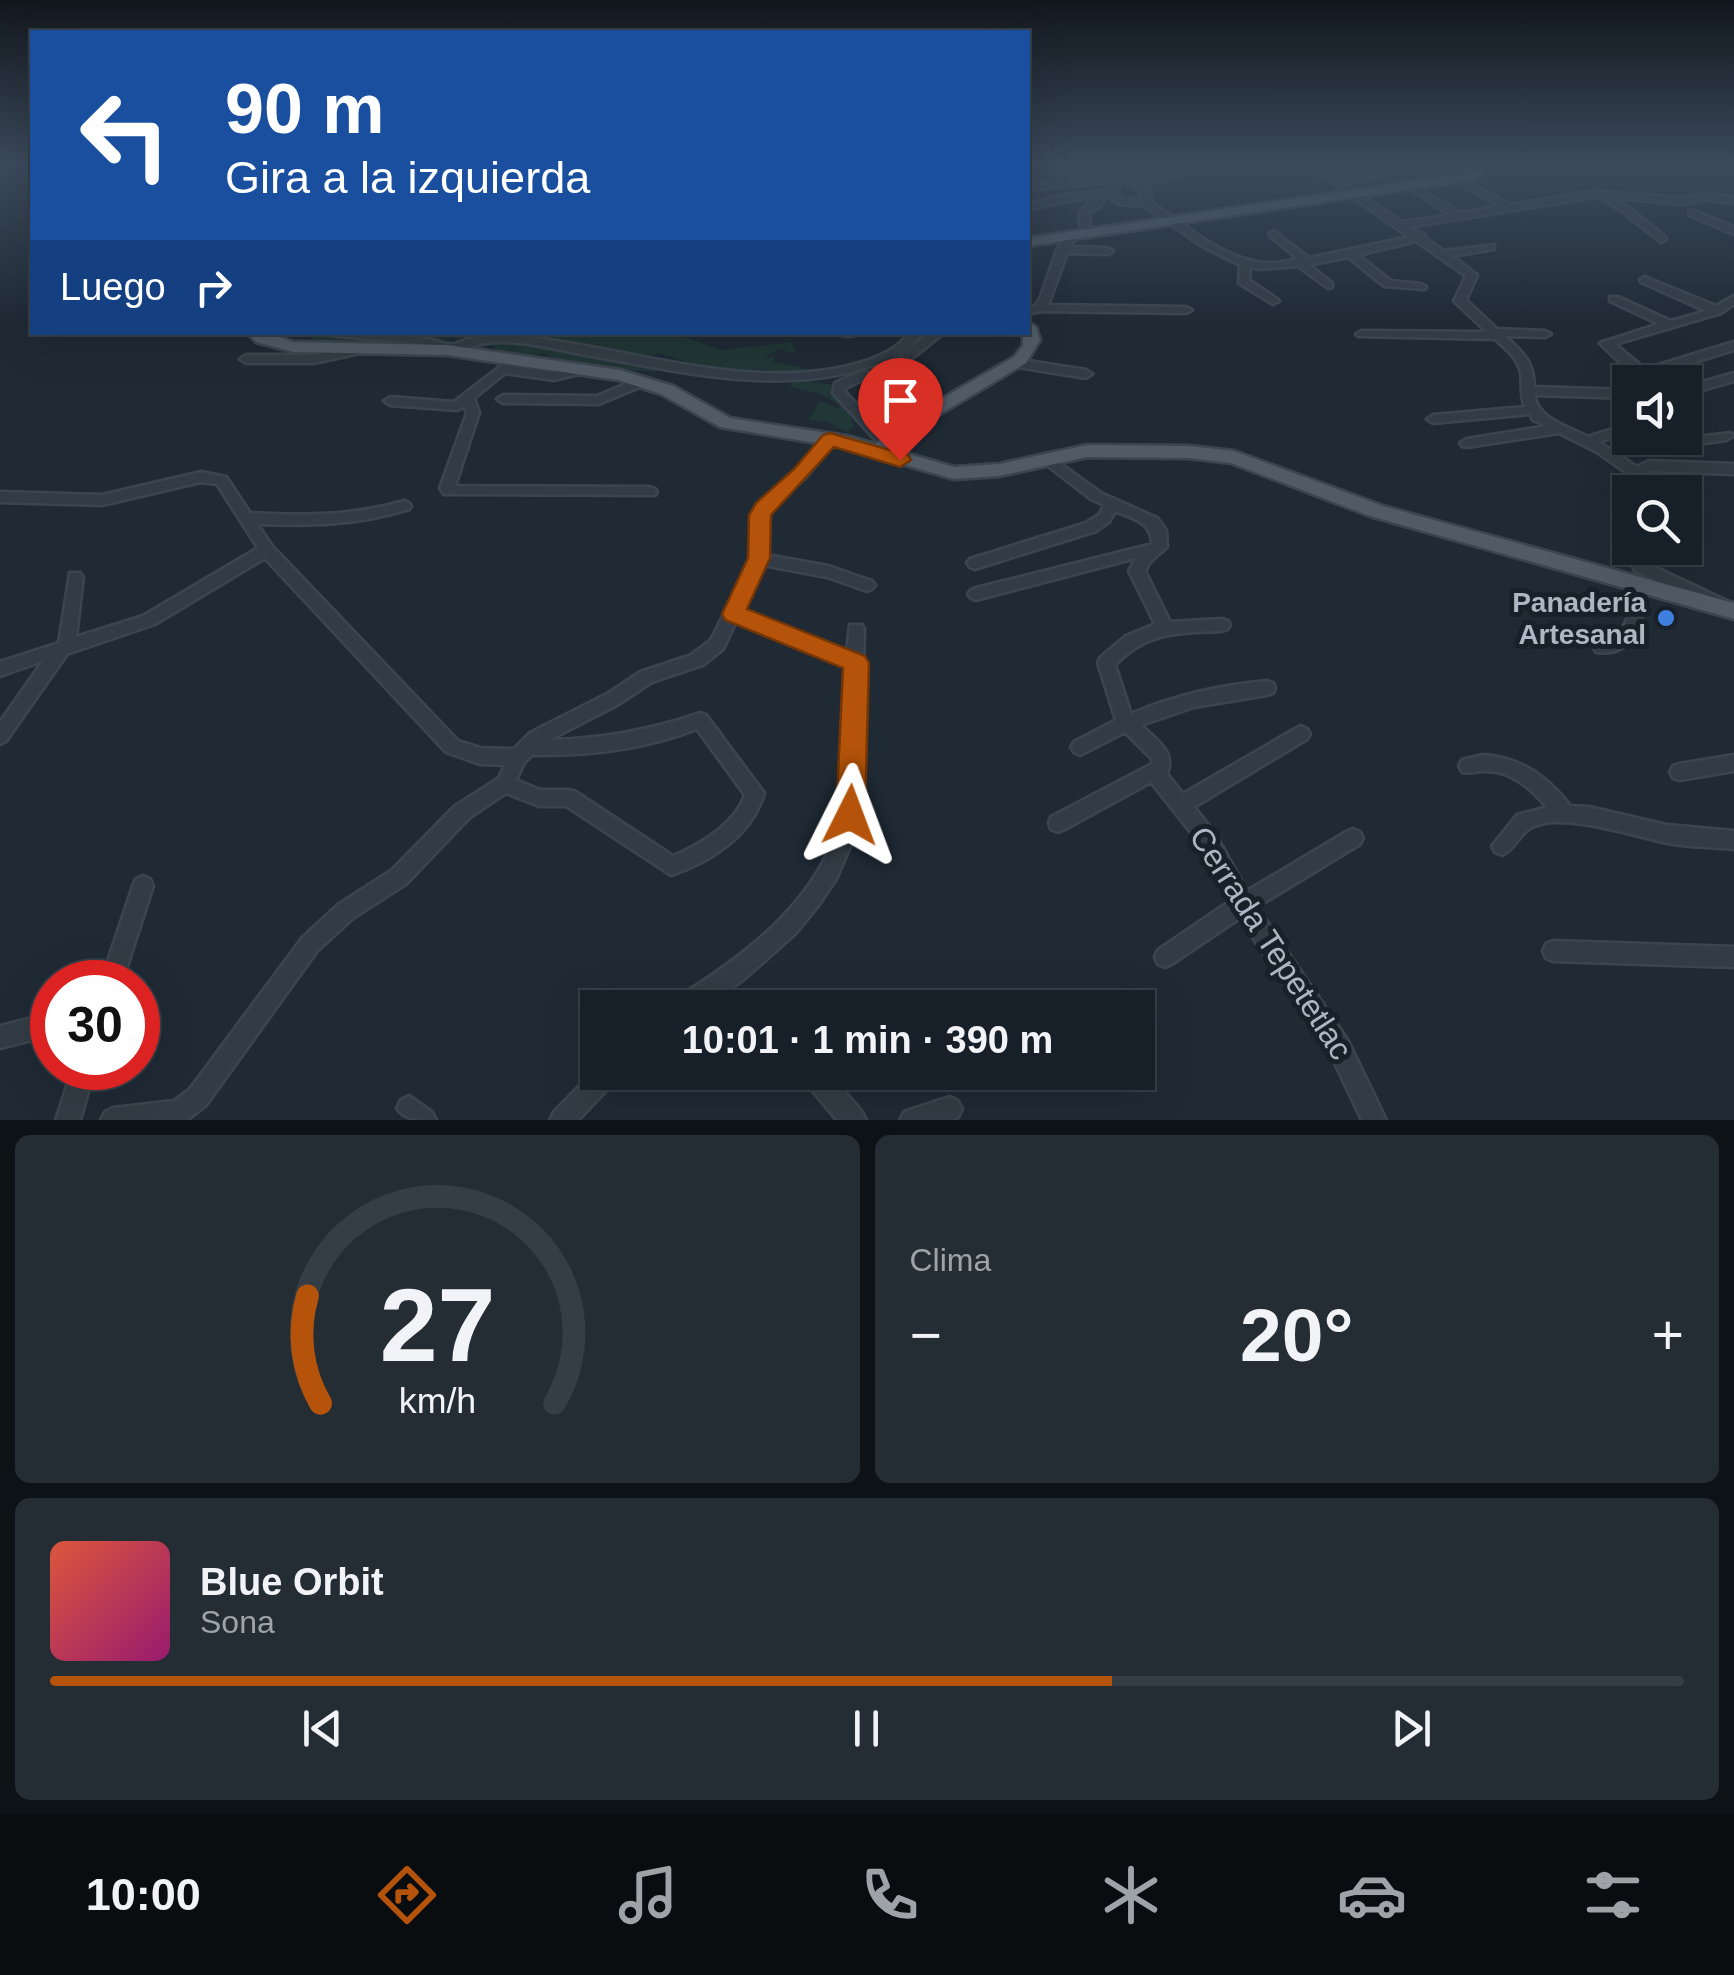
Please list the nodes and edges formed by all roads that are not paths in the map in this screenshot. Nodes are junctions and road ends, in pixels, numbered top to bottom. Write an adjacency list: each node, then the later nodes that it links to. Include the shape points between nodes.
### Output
1 (1084, 218): 13 (street)
2 (1171, 218): 9 (street)
3 (1193, 218): 9 (main road)
4 (1393, 218): 10 (street)
5 (1446, 218): 10 (street)
6 (1635, 218): 17 (street)
7 (1694, 218): 11 (street)
8 (1704, 218): 12 (street)
9 (1175, 221): 13 (main road); 25 (street)
10 (1404, 225): 16 (street)
11 (1698, 228)
12 (1734, 231)
13 (1090, 233): 15 (main road)
14 (1274, 234): 24 (street)
15 (1072, 236): 18 (main road); 20 (street)
16 (1421, 237): 22 (street); 23 (street)
17 (1660, 240)
18 (1030, 242)
19 (1490, 247): 23 (street)
20 (1062, 250): 21 (street); 32 (street)
21 (1108, 251)
22 (1349, 253): 24 (street); 28 (street, via 1388,284)
23 (1446, 254): 38 (street, via 1474,279 1460,301)
24 (1301, 261): 25 (street); 27 (street)
25 (1245, 264): 31 (street, via 1244,281)
26 (1645, 280): 34 (street)
27 (1328, 285)
28 (1420, 287)
29 (1614, 299): 35 (street)
30 (1734, 299): 34 (street)
31 (1273, 301)
32 (1034, 310): 33 (street)
33 (1186, 310)
34 (1717, 311): 35 (street)
35 (1671, 325): 49 (street, via 1606,343)
36 (1030, 330): 48 (main road, via 1030,349)
37 (1362, 334): 38 (street)
38 (1496, 334): 39 (street); 56 (street, via 1524,362)
39 (1545, 334)
40 (257, 335): 45 (main road, via 294,347)
41 (360, 335): 46 (street)
42 (914, 335): 46 (street, via 895,354 864,368 823,376 773,376 527,339 480,339)
43 (936, 335): 70 (street, via 890,366 839,386)
44 (1734, 346): 50 (street)
45 (366, 348): 46 (main road); 47 (street, via 314,359)
46 (461, 350): 51 (main road)
47 (246, 358)
48 (1016, 362): 52 (street); 70 (main road)
49 (1632, 365)
50 (1683, 365)
51 (583, 368): 54 (main road); 58 (street, via 554,376 502,369)
52 (1086, 374)
53 (1734, 377): 55 (street)
54 (642, 381): 59 (street, via 599,400); 66 (main road, via 726,423)
55 (1702, 387)
56 (1527, 392): 57 (street); 61 (street)
57 (1612, 394)
58 (468, 398): 60 (street, via 451,407); 74 (street, via 473,414 449,491)
59 (504, 400)
60 (390, 401)
61 (1532, 410): 62 (street); 63 (street)
62 (1434, 419)
63 (1558, 429): 68 (street); 69 (street)
64 (1612, 433): 68 (street)
65 (1726, 436): 67 (street)
66 (830, 439): 70 (main road); 81 (street, via 766,503)
67 (1702, 439)
68 (1587, 442): 73 (street)
69 (1467, 443)
70 (881, 447): 71 (main road, via 936,470 967,474)
71 (1047, 458): 76 (street); 84 (main road, via 1107,450 1234,457 1360,506 1612,576)
72 (1734, 468): 73 (street, via 1649,466)
73 (1636, 473)
74 (650, 492)
75 (0, 496): 78 (street, via 102,500 201,477 221,480)
76 (1112, 503): 79 (street, via 1152,522); 82 (street, via 1091,527)
77 (404, 506): 78 (street, via 325,522)
78 (247, 518): 80 (street)
79 (1160, 547): 87 (street); 90 (street, via 1137,570)
80 (266, 550): 94 (street, via 162,614); 102 (street, via 452,746 480,756)
81 (759, 558): 86 (street); 89 (street)
82 (975, 563)
83 (1636, 565): 84 (street)
84 (1640, 576): 88 (main road); 93 (street, via 1631,634)
85 (75, 577): 94 (street)
86 (867, 585)
87 (976, 594)
88 (1730, 610)
89 (734, 614): 95 (street); 102 (street, via 697,660 646,678 548,730)
90 (1164, 626): 91 (street); 98 (street, via 1122,645 1106,663)
91 (1222, 626)
92 (856, 628): 95 (street)
93 (1602, 647)
94 (64, 648): 96 (street); 100 (street)
95 (856, 663): 120 (street, via 854,776 842,841 780,935)
96 (0, 669)
97 (1267, 688): 98 (street, via 1233,690)
98 (1125, 721): 101 (street); 106 (street, Cerrada Tepetetlac, via 1161,756)
99 (1300, 734): 108 (street)
100 (0, 736)
101 (1080, 747)
102 (522, 752): 107 (street); 107 (street, via 608,746 663,736 700,720 755,793 754,806 684,863 671,866 569,798 539,798)
103 (1734, 763): 105 (street)
104 (1468, 766): 109 (street, via 1493,761 1520,773 1546,789)
105 (1679, 772)
106 (1155, 773): 108 (street, Cerrada Tepetetlac); 110 (street)
107 (505, 784): 127 (street, via 462,812 399,878 346,911 310,944)
108 (1181, 805): 115 (street, Cerrada Tepetetlac)
109 (1565, 814): 112 (street); 113 (street, via 1524,821)
110 (1058, 824)
111 (1352, 838): 115 (street)
112 (1734, 840)
113 (1502, 846)
114 (143, 886): 119 (street)
115 (1243, 904): 117 (street); 133 (street, Cerrada Tepetetlac, via 1340,1048)
116 (1553, 951): 118 (street)
117 (1165, 957)
118 (1734, 958)
119 (118, 960)
120 (714, 990)
121 (30, 1030): 122 (street)
122 (0, 1037)
123 (77, 1090): 128 (street)
124 (591, 1090): 130 (street)
125 (825, 1090): 131 (street)
126 (950, 1109): 132 (street)
127 (179, 1116): 129 (street)
128 (68, 1120)
129 (112, 1120)
130 (562, 1120)
131 (854, 1120)
132 (912, 1120)
133 (1374, 1120)

